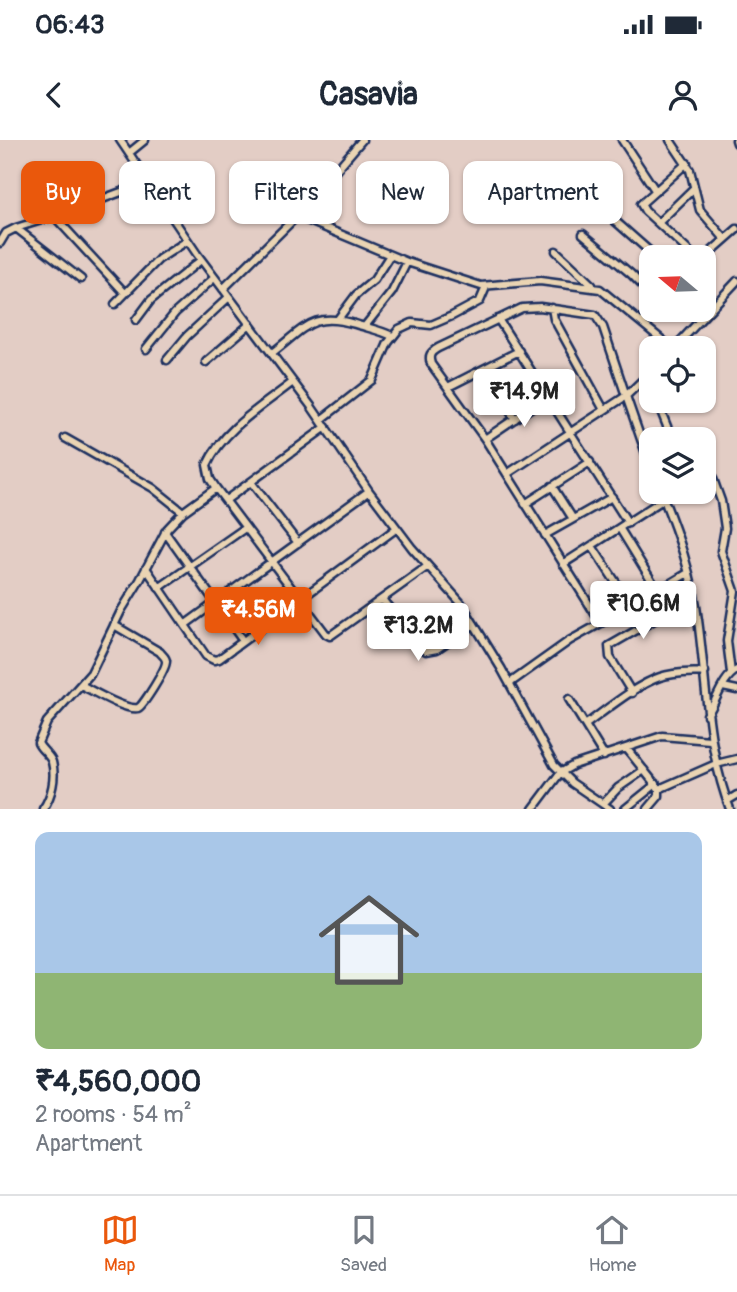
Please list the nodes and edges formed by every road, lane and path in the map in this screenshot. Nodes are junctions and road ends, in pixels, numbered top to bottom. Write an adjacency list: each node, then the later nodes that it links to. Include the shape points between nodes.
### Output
1 (120, 140): 6 (street)
2 (145, 140): 6 (street)
3 (362, 140): 8 (street)
4 (622, 140): 11 (street)
5 (670, 140): 9 (street)
6 (129, 153): 7 (street)
7 (134, 161)
8 (342, 163)
9 (687, 163): 10 (street); 11 (street)
10 (694, 188): 12 (street); 22 (street, via 700,210)
11 (655, 190): 12 (street, via 641,204)
12 (658, 223): 26 (street)
13 (29, 224): 19 (street)
14 (61, 224): 39 (street)
15 (176, 224): 23 (street)
16 (289, 224): 38 (street)
17 (316, 224): 29 (street)
18 (619, 224): 25 (street)
19 (16, 228): 24 (street); 33 (street)
20 (737, 229): 22 (street)
21 (583, 234): 35 (street)
22 (724, 238): 27 (street)
23 (187, 240): 30 (street); 39 (street, via 159,259)
24 (0, 243)
25 (642, 245)
26 (682, 245)
27 (716, 246)
28 (556, 251): 36 (street)
29 (390, 255): 31 (street); 43 (street)
30 (201, 260): 32 (street); 45 (street, via 151,300)
31 (408, 262): 37 (street); 48 (street)
32 (214, 278): 38 (street); 52 (street, via 181,307)
33 (81, 279)
34 (737, 281): 51 (street)
35 (639, 282)
36 (593, 286): 37 (street, via 540,281); 46 (street)
37 (486, 287): 49 (street, via 475,305 431,325 406,325)
38 (223, 289): 40 (street)
39 (125, 293): 41 (street)
40 (229, 297): 47 (street); 55 (street)
41 (115, 304)
42 (552, 308): 44 (street, via 528,307); 62 (street, via 598,318); 63 (street)
43 (338, 319): 48 (street); 54 (street, via 318,319)
44 (498, 319): 53 (street); 60 (street, via 431,352 431,364)
45 (135, 320)
46 (642, 323): 50 (street)
47 (250, 324): 54 (street); 56 (street)
48 (365, 326): 49 (street)
49 (392, 336): 65 (street, via 372,380)
50 (658, 336)
51 (684, 336)
52 (146, 349)
53 (519, 351): 57 (street); 61 (street)
54 (272, 353): 58 (street)
55 (167, 360)
56 (206, 362)
57 (483, 370): 60 (street); 64 (street)
58 (293, 382): 65 (street); 75 (street, via 243,421 210,460 208,472)
59 (639, 384): 62 (street)
60 (448, 387): 69 (street)
61 (548, 396): 64 (street); 66 (street)
62 (626, 396): 63 (street); 67 (street)
63 (604, 410): 66 (street)
64 (515, 419): 69 (street)
65 (323, 423): 72 (street); 76 (street)
66 (571, 432): 70 (street); 71 (street)
67 (639, 433)
68 (65, 438): 82 (street, via 153,488)
69 (485, 439): 71 (street)
70 (590, 462): 73 (street); 77 (street)
71 (507, 474): 79 (street)
72 (251, 482): 78 (street); 90 (street)
73 (552, 486): 79 (street); 83 (street)
74 (716, 487): 111 (street, via 725,528 721,547 736,591 727,641)
75 (216, 488): 78 (street); 82 (street)
76 (369, 491): 86 (street); 90 (street)
77 (612, 497): 83 (street); 84 (street)
78 (226, 500): 85 (street)
79 (525, 504): 89 (street)
80 (652, 504): 84 (street)
81 (665, 504): 97 (street)
82 (183, 512): 88 (street)
83 (573, 519): 89 (street)
84 (628, 523): 87 (street)
85 (245, 528): 92 (street); 95 (street)
86 (397, 528): 94 (street); 100 (street)
87 (620, 529): 91 (street); 99 (street)
88 (165, 532): 95 (street); 96 (street)
89 (545, 536): 93 (street)
90 (298, 543): 92 (street)
91 (592, 546): 93 (street); 104 (street)
92 (273, 561): 100 (street); 103 (street)
93 (563, 564): 105 (street)
94 (428, 565): 101 (street); 107 (street)
95 (190, 566): 98 (street); 103 (street)
96 (146, 568): 98 (street); 108 (street)
97 (688, 573): 99 (street); 102 (street)
98 (159, 588): 106 (street)
99 (657, 591): 104 (street)
100 (300, 599): 101 (street, via 330,636); 109 (street)
101 (382, 599): 107 (street, via 426,651 437,649)
102 (695, 602): 110 (street); 116 (street, via 609,646 610,657)
103 (217, 603): 106 (street); 109 (street)
104 (632, 607): 105 (street)
105 (603, 622): 112 (street)
106 (186, 624): 109 (street, via 210,659 219,659)
107 (474, 624): 112 (street)
108 (114, 625): 113 (street); 113 (street, via 163,655 162,671 146,700 136,708)
109 (243, 641)
110 (705, 672): 116 (street, via 664,676); 118 (street)
111 (734, 672): 114 (street)
112 (510, 683): 126 (street)
113 (81, 685): 131 (street, via 47,722 38,739 52,762 52,790)
114 (723, 687): 115 (street); 118 (street)
115 (737, 690)
116 (632, 693): 119 (street)
117 (569, 699): 119 (street)
118 (707, 715): 120 (street)
119 (585, 725): 122 (street)
120 (710, 740): 121 (street, via 662,736); 124 (street)
121 (627, 750): 122 (street); 125 (street)
122 (604, 756): 126 (street)
123 (737, 759): 124 (street)
124 (716, 764): 127 (street); 130 (street)
125 (644, 770): 127 (street); 129 (street)
126 (560, 773): 129 (street); 132 (street)
127 (658, 786): 134 (street); 135 (street, via 659,796)
128 (737, 795): 130 (street)
129 (603, 804): 133 (street)
130 (728, 805): 136 (street)
131 (43, 809)
132 (533, 809)
133 (610, 809)
134 (625, 809)
135 (648, 809)
136 (721, 809)

